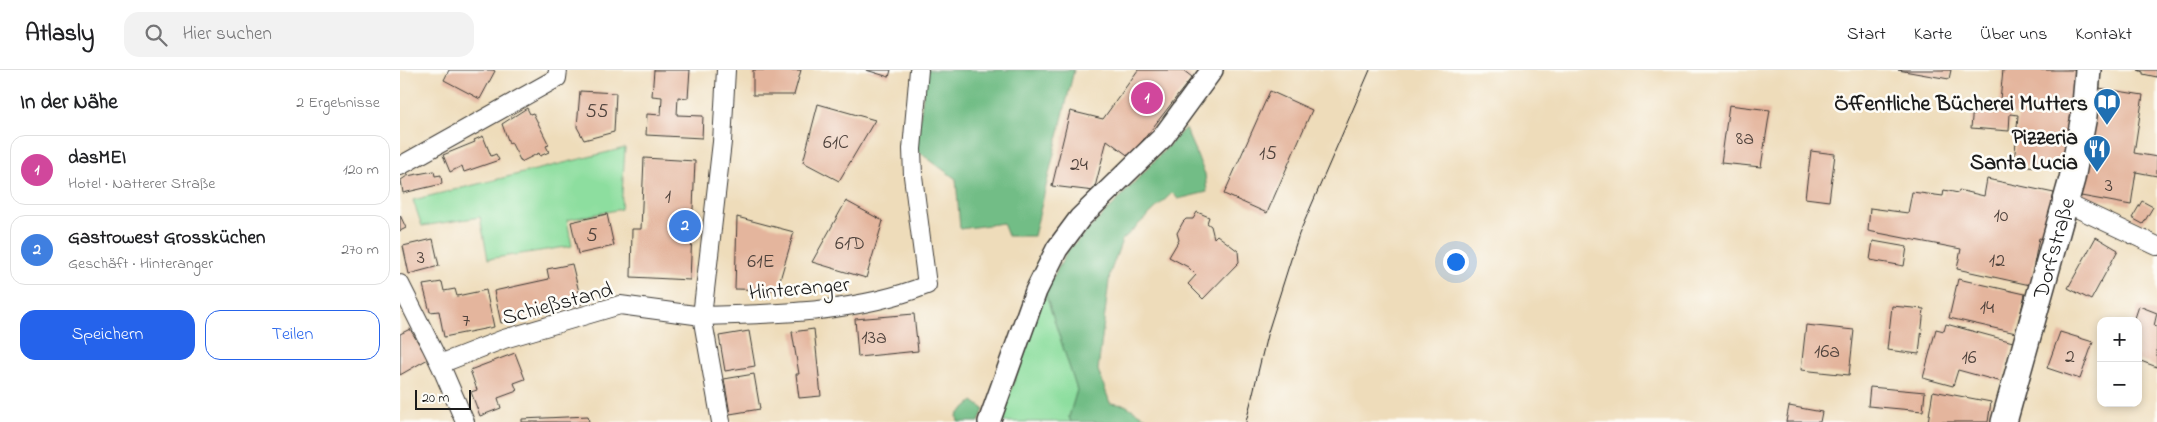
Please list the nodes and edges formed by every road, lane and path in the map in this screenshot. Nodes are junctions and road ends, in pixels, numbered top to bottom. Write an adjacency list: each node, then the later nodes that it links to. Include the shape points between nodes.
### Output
1 (558, 70): 6 (street, via 557,78)
2 (726, 70): 10 (street, via 722,142)
3 (919, 70): 10 (street, Hinteranger, via 912,149 913,176 927,285 891,298 846,307)
4 (1212, 70): 14 (street, via 1163,137 1068,233 1046,268)
5 (2088, 70): 7 (main road, Dorfstraße, via 2079,147)
6 (400, 166)
7 (2066, 203): 8 (street); 15 (main road, Dorfstraße)
8 (2157, 246)
9 (400, 284): 11 (street)
10 (702, 316): 11 (street, Schießstand, via 620,305 504,339); 13 (street)
11 (440, 364): 12 (street)
12 (464, 422)
13 (721, 422)
14 (989, 422)
15 (2004, 422)

